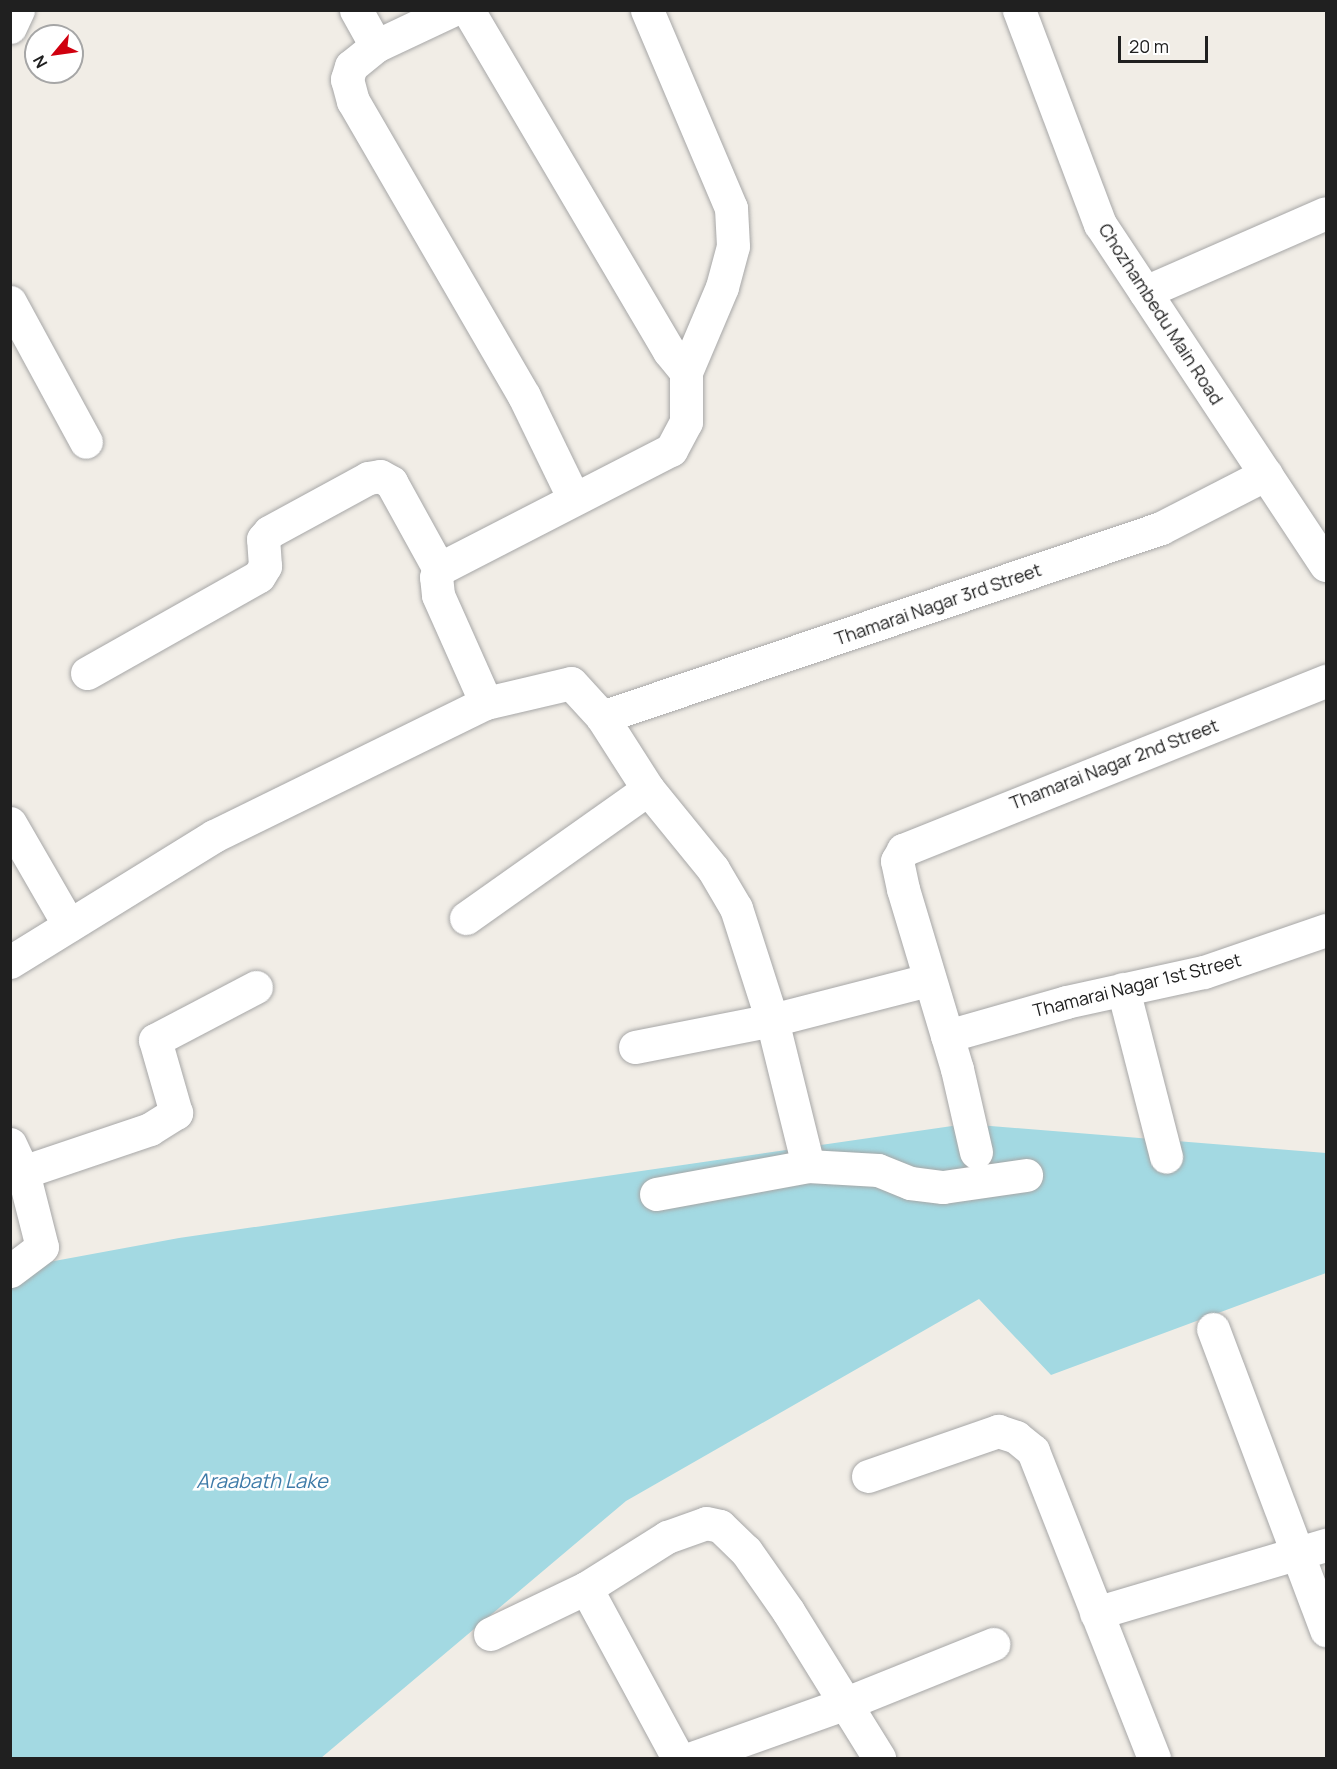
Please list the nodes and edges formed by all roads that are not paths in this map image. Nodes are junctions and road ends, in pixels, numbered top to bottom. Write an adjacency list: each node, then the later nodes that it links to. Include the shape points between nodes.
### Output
1 (18, 10): 7 (street, via 15,25)
2 (356, 10): 8 (street)
3 (452, 10): 8 (street)
4 (468, 10): 12 (street, via 669,351)
5 (647, 10): 12 (street, via 731,208 733,246 722,287)
6 (1019, 10): 10 (street, Chozhambedu Main Road, via 1100,224)
7 (10, 27)
8 (376, 46): 15 (street, via 351,66 347,80 353,101 524,396)
9 (1326, 213): 10 (street)
10 (1145, 292): 14 (street, Chozhambedu Main Road)
11 (10, 302): 13 (street)
12 (687, 372): 15 (street, via 686,422 671,450)
13 (86, 442)
14 (1266, 474): 16 (street, Chozhambedu Main Road); 21 (street, Thamarai Nagar 3rd Street, via 1161,528)
15 (573, 497): 17 (street)
16 (1326, 565)
17 (439, 569): 18 (street, via 391,482 380,476 368,478 269,532 263,539 266,566 259,576); 20 (street, via 438,595)
18 (87, 673)
19 (1326, 681): 28 (street, Thamarai Nagar 2nd Street, via 903,850 897,861)
20 (486, 703): 21 (street, via 571,683); 25 (street, via 214,836)
21 (602, 717): 22 (street)
22 (648, 789): 24 (street); 31 (street, via 712,869 736,908)
23 (10, 823): 25 (street)
24 (466, 918)
25 (69, 925): 27 (street)
26 (1326, 930): 30 (street, Thamarai Nagar 1st Street, via 1204,972)
27 (10, 962)
28 (928, 980): 31 (street); 32 (street)
29 (256, 987): 36 (street, via 155,1040 176,1113 150,1129)
30 (1122, 990): 32 (street, Thamarai Nagar 1st Street); 35 (street)
31 (772, 1020): 33 (street); 37 (street)
32 (947, 1036): 34 (street)
33 (634, 1047)
34 (976, 1152)
35 (1166, 1157)
36 (15, 1164): 40 (street, via 42,1246)
37 (808, 1166): 38 (street, via 878,1170 910,1183 943,1187); 39 (street)
38 (1026, 1174)
39 (656, 1194)
40 (10, 1271)
41 (1213, 1329): 43 (street)
42 (868, 1476): 45 (street, via 998,1431 1016,1437 1033,1451)
43 (1312, 1549): 45 (street); 46 (street)
44 (586, 1588): 47 (street); 49 (street, via 667,1537 706,1522 720,1526 746,1551 788,1611); 50 (street)
45 (1096, 1613): 53 (street)
46 (1326, 1630)
47 (490, 1634)
48 (993, 1644): 49 (street)
49 (844, 1704): 51 (street); 52 (street)
50 (678, 1758)
51 (692, 1758)
52 (879, 1758)
53 (1154, 1758)

